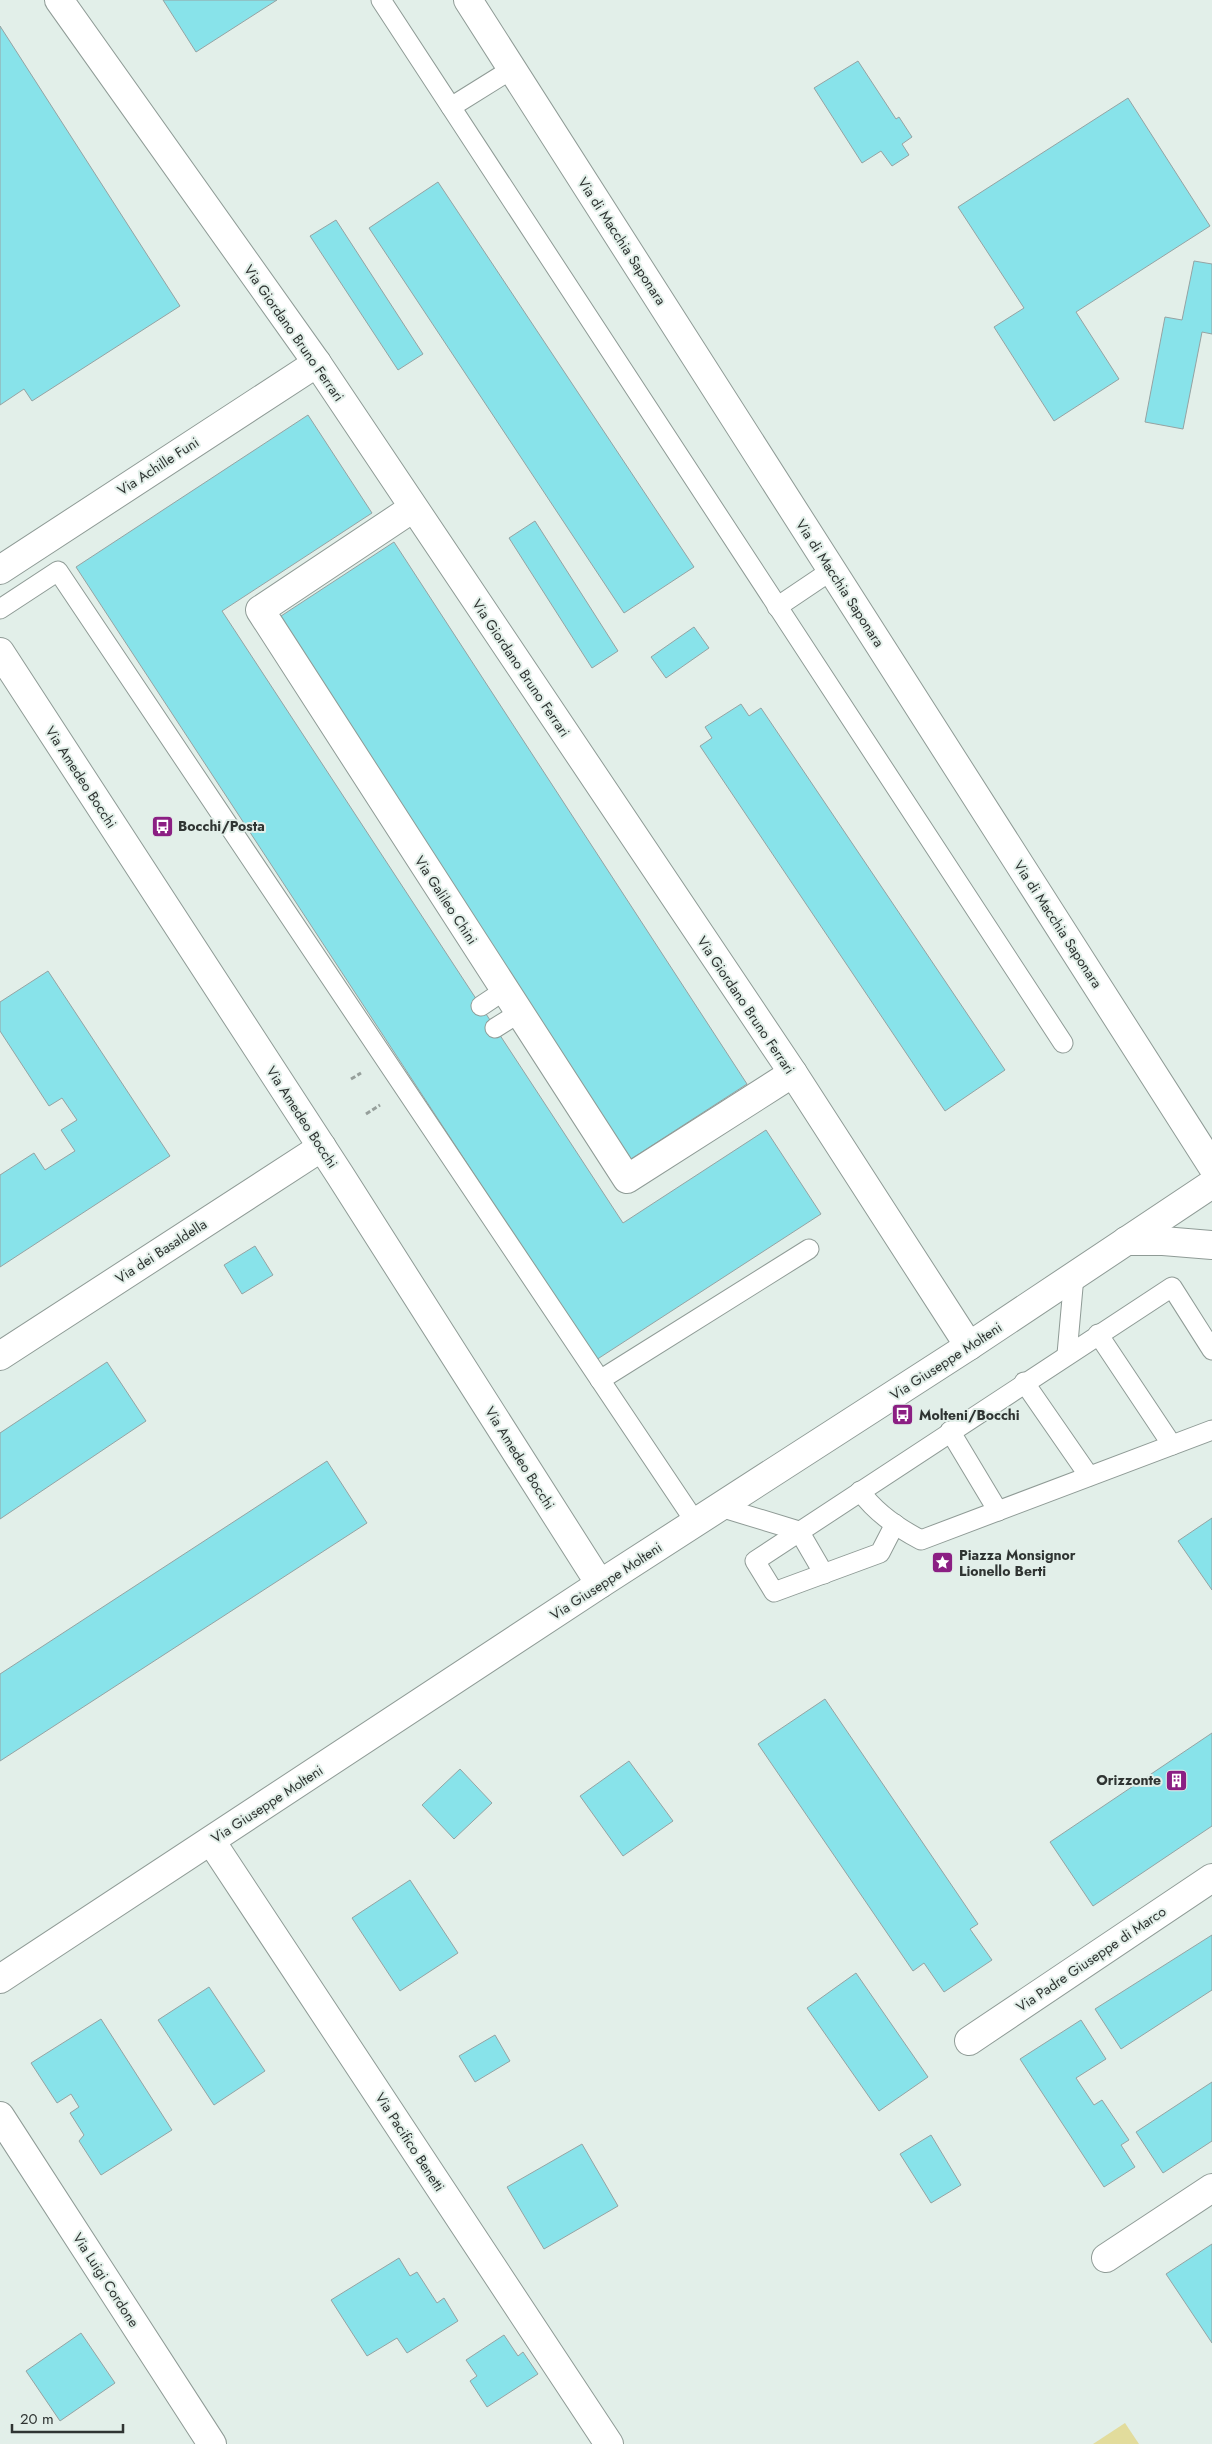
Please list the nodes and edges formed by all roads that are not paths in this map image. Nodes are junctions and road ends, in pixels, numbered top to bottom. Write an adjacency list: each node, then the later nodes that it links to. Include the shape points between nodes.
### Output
1 (59, 0): 6 (street, Via Giordano Bruno Ferrari)
2 (381, 0): 5 (lane)
3 (468, 0): 4 (street, Via di Macchia Saponara)
4 (512, 69): 5 (lane); 9 (street, Via di Macchia Saponara)
5 (451, 107): 10 (lane)
6 (317, 363): 7 (street, Via Giordano Bruno Ferrari); 8 (street, Via Achille Funi)
7 (413, 508): 13 (street, Via Galileo Chini, via 260,610); 18 (street, Via Giordano Bruno Ferrari)
8 (0, 570)
9 (832, 570): 10 (lane); 20 (street, Via di Macchia Saponara)
10 (777, 607): 17 (lane)
11 (0, 609): 31 (lane, via 58,571 394,1061)
12 (0, 652): 19 (street, Via Amedeo Bocchi)
13 (505, 990): 14 (lane); 15 (street, Via Galileo Chini)
14 (481, 1006)
15 (519, 1013): 16 (lane); 18 (street, Via Galileo Chini, via 627,1179)
16 (495, 1028)
17 (1063, 1044)
18 (793, 1074): 27 (street, Via Giordano Bruno Ferrari)
19 (322, 1147): 30 (street, Via dei Basaldella); 44 (street, Via Amedeo Bocchi)
20 (1212, 1166)
21 (1212, 1184): 22 (street, Via Giuseppe Molteni)
22 (1126, 1241): 23 (street, via 1162,1240); 25 (street, Via Giuseppe Molteni)
23 (1212, 1245)
24 (809, 1249): 31 (lane)
25 (1074, 1276): 27 (street, Via Giuseppe Molteni); 29 (lane)
26 (1098, 1334): 28 (lane, via 1172,1287); 29 (lane); 35 (lane)
27 (969, 1346): 38 (street, Via Giuseppe Molteni)
28 (1212, 1350)
29 (1067, 1354): 32 (lane)
30 (0, 1356)
31 (600, 1380): 40 (lane)
32 (1024, 1382): 34 (lane); 36 (lane)
33 (1212, 1430): 35 (lane)
34 (950, 1431): 37 (lane); 39 (lane)
35 (1172, 1445): 36 (lane)
36 (1089, 1476): 39 (lane)
37 (860, 1491): 41 (lane); 42 (lane)
38 (720, 1507): 40 (street, Via Giuseppe Molteni); 42 (lane)
39 (998, 1510): 41 (lane, via 921,1540)
40 (696, 1523): 44 (street, Via Giuseppe Molteni)
41 (895, 1524): 43 (lane, via 880,1553)
42 (800, 1531): 43 (lane); 43 (lane, via 755,1561 774,1592)
43 (824, 1574)
44 (600, 1584): 45 (street, Via Giuseppe Molteni)
45 (211, 1841): 47 (street, Via Giuseppe Molteni); 53 (street, Via Pacifico Benetti)
46 (1212, 1878): 48 (street, Via Padre Giuseppe di Marco)
47 (0, 1979)
48 (969, 2040)
49 (0, 2116): 52 (street, Via Luigi Cordone)
50 (1212, 2188): 51 (street)
51 (1106, 2258)
52 (212, 2444)
53 (609, 2444)

